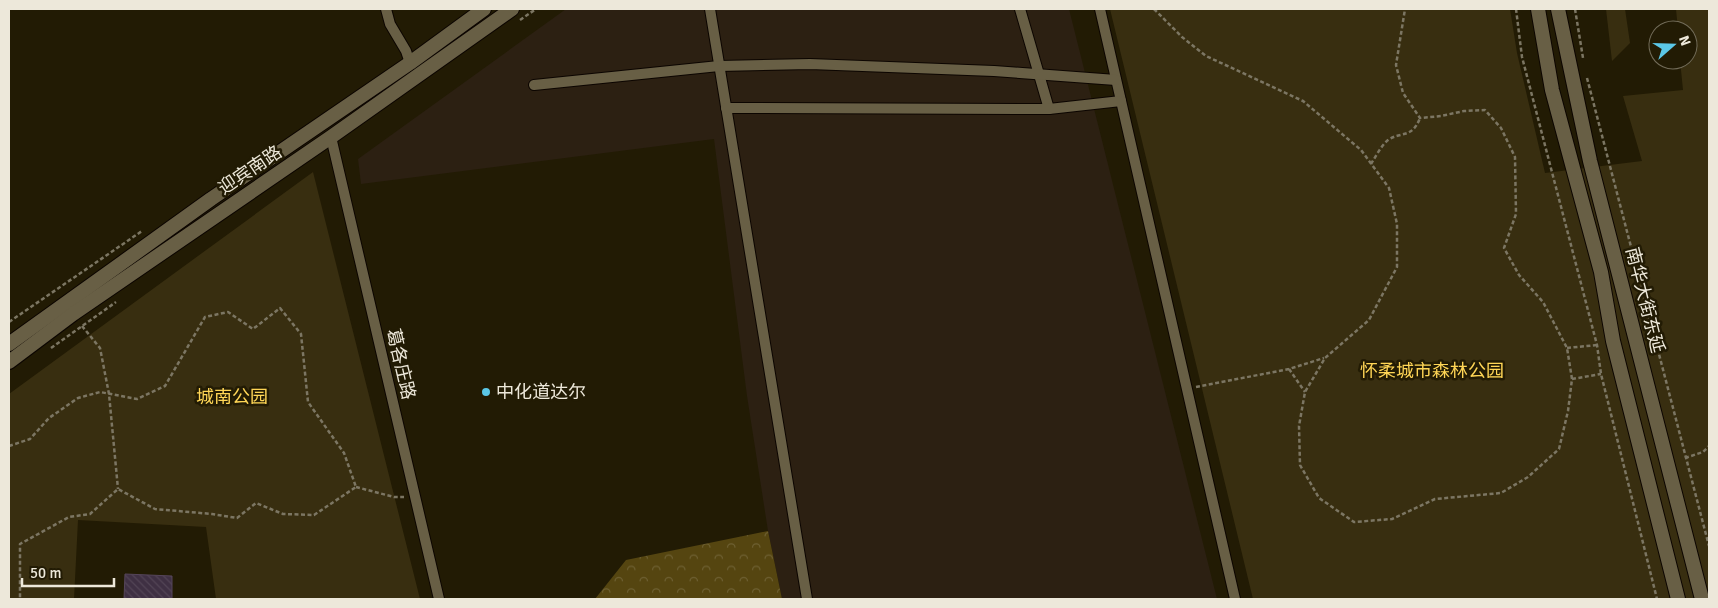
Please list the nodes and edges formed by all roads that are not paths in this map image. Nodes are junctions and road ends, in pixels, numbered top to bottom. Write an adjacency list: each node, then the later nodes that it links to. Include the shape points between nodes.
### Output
1 (386, 9): 9 (street)
2 (484, 9): 9 (main road, 迎宾南路)
3 (512, 9): 17 (main road, 迎宾南路)
4 (710, 9): 10 (street)
5 (1020, 9): 11 (street)
6 (1100, 9): 12 (street)
7 (1538, 9): 23 (main road, 南华大街东延, via 1552,90 1601,272 1613,341)
8 (1558, 9): 24 (main road, 南华大街东延, via 1590,161)
9 (410, 63): 18 (main road, 迎宾南路, via 211,199)
10 (720, 66): 11 (street, via 810,64); 13 (street); 15 (street)
11 (1040, 74): 12 (street); 16 (street)
12 (1116, 80): 14 (street)
13 (534, 85)
14 (1121, 101): 16 (street); 22 (street)
15 (726, 108): 16 (street); 21 (street)
16 (1048, 109)
17 (331, 137): 19 (main road, 迎宾南路, via 73,314); 20 (street, 葛各庄路)
18 (9, 344)
19 (9, 362)
20 (439, 599)
21 (806, 599)
22 (1235, 599)
23 (1678, 599)
24 (1702, 599)

